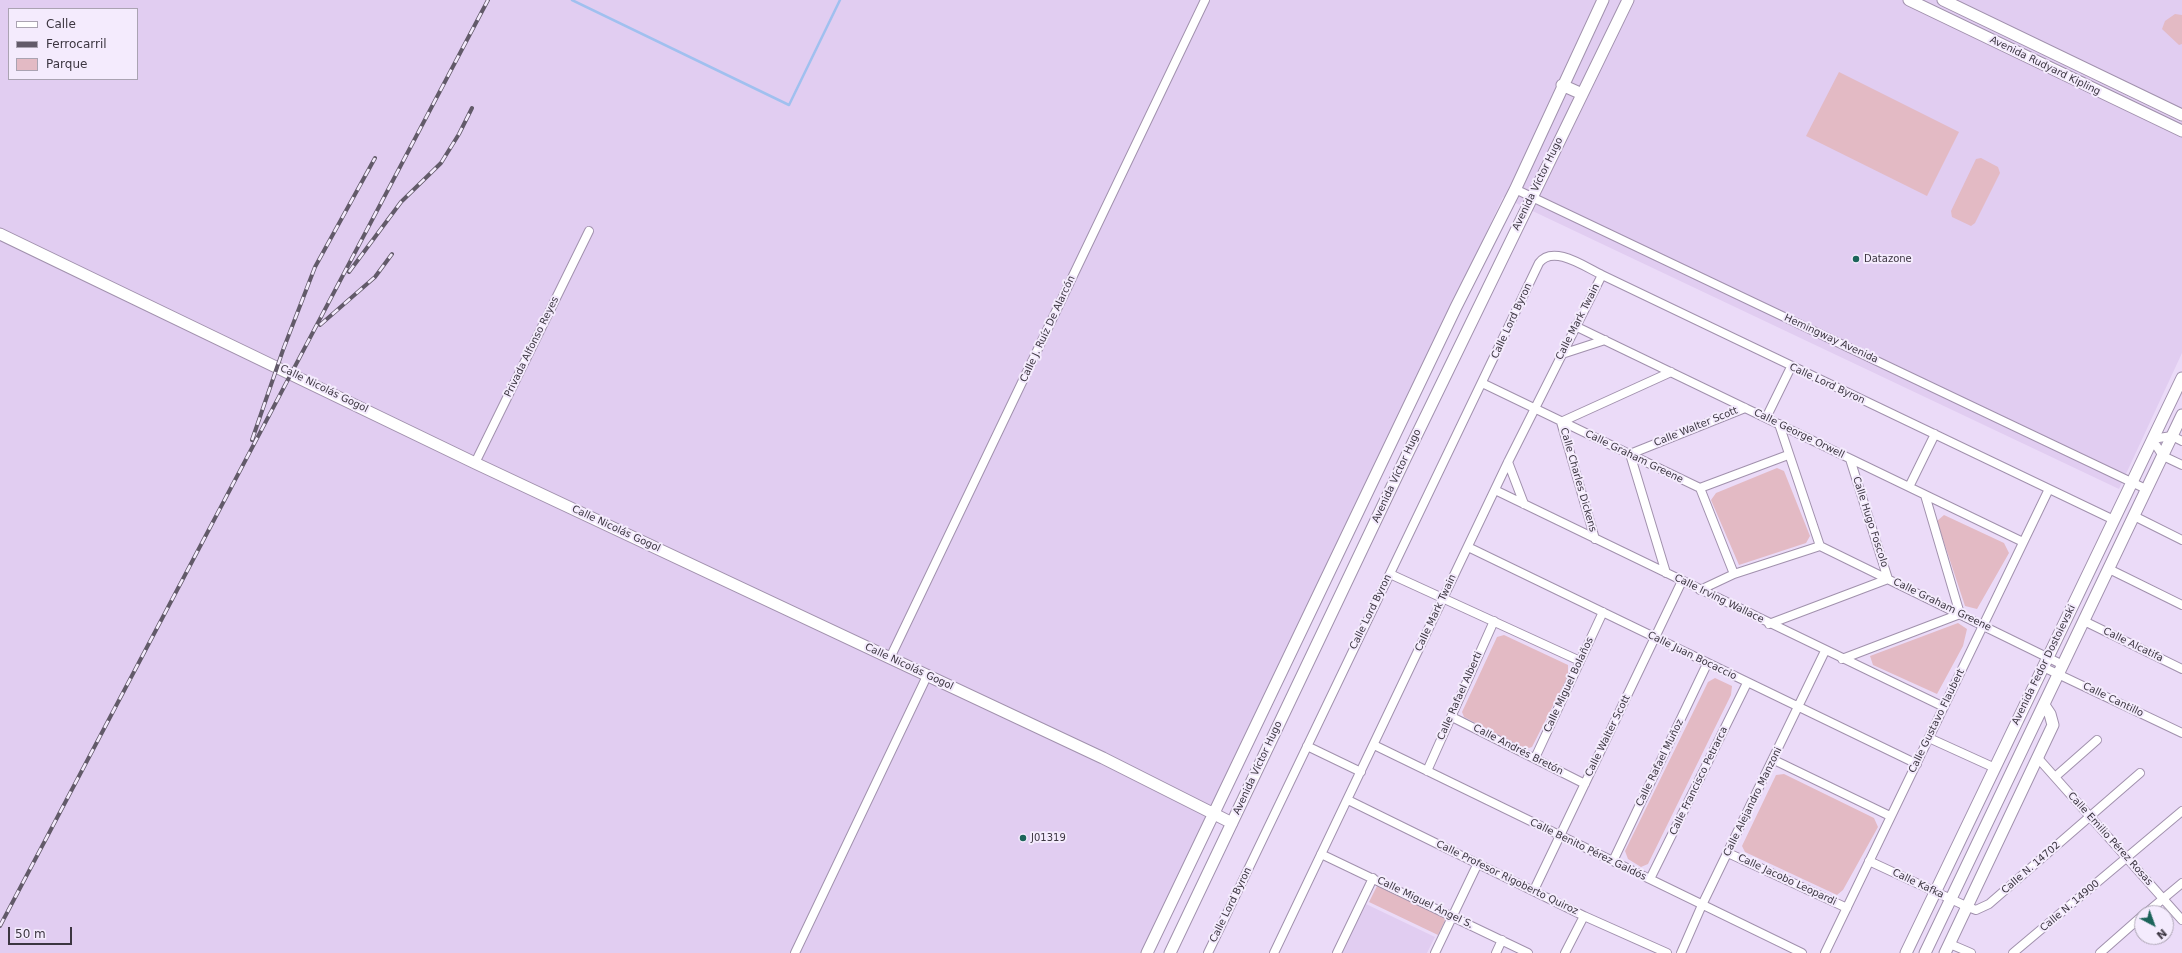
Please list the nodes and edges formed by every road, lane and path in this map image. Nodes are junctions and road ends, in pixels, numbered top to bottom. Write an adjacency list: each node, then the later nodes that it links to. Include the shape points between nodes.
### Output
1 (1205, 0): 70 (street, Calle J. Ruíz De Alarcón)
2 (1603, 0): 6 (street, Avenida Víctor Hugo)
3 (1628, 0): 7 (street, Avenida Víctor Hugo)
4 (1909, 0): 9 (street, Avenida Rudyard Kipling)
5 (1943, 0): 8 (street, Avenida Rudyard Kipling)
6 (1562, 86): 7 (street); 10 (street, Avenida Víctor Hugo)
7 (1582, 94): 11 (street, Avenida Víctor Hugo)
8 (2182, 115)
9 (2182, 131)
10 (1515, 189): 11 (street, Hemingway Avenida); 100 (street, Avenida Víctor Hugo)
11 (1532, 197): 38 (street, Hemingway Avenida); 103 (street, Avenida Víctor Hugo)
12 (589, 231): 36 (street, Privada Alfonso Reyes)
13 (0, 234): 36 (street, Calle Nicolás Gogol)
14 (1602, 275): 15 (street, Calle Mark Twain); 18 (street, Calle Lord Byron); 21 (street, Calle Lord Byron, via 1556,255 1542,259)
15 (1575, 326): 16 (street, Calle George Orwell); 17 (street, Calle Mark Twain)
16 (1605, 340): 17 (street); 19 (street, Calle George Orwell)
17 (1562, 354): 23 (street, Calle Mark Twain)
18 (1791, 367): 25 (street); 28 (street, Calle Lord Byron)
19 (1671, 372): 22 (street, Calle George Orwell); 26 (street, Calle Charles Dickens)
20 (2182, 378): 30 (street, Avenida Fedor Dostoievski)
21 (1482, 383): 23 (street, Calle Graham Greene); 55 (street, Calle Lord Byron)
22 (1745, 408): 25 (street, Calle George Orwell); 31 (street, Calle Walter Scott)
23 (1534, 410): 26 (street, Calle Graham Greene); 35 (street, Calle Mark Twain)
24 (2182, 415): 29 (street, Avenida Fedor Dostoievski)
25 (1766, 418): 27 (street, Calle George Orwell)
26 (1561, 422): 31 (street, Calle Graham Greene); 48 (street, Calle Charles Dickens)
27 (1779, 424): 32 (street); 34 (street, Calle George Orwell)
28 (1935, 434): 40 (street); 41 (street, Calle Lord Byron)
29 (2177, 438): 30 (street); 33 (street, Avenida Fedor Dostoievski)
30 (2152, 439): 33 (street); 38 (street, Avenida Fedor Dostoievski)
31 (1630, 454): 39 (street, Calle Graham Greene); 54 (street)
32 (1788, 455): 39 (street); 51 (street)
33 (2163, 456): 37 (street); 42 (street, Avenida Fedor Dostoievski)
34 (1850, 459): 40 (street, Calle George Orwell); 57 (street, Calle Hugo Foscolo)
35 (1508, 462): 43 (street, Calle Mark Twain); 45 (street)
36 (475, 463): 70 (street, Calle Nicolás Gogol)
37 (2182, 465)
38 (2131, 483): 42 (street, Hemingway Avenida); 47 (street, Avenida Fedor Dostoievski)
39 (1700, 488): 56 (street)
40 (1909, 488): 44 (street, Calle George Orwell)
41 (2049, 489): 47 (street, Calle Lord Byron); 50 (street, Calle Gustavo Flaubert)
42 (2146, 489): 46 (street, Avenida Fedor Dostoievski)
43 (1495, 490): 45 (street, Calle Irving Wallace); 52 (street, Calle Mark Twain)
44 (1925, 495): 50 (street, Calle George Orwell); 63 (street)
45 (1524, 504): 48 (street, Calle Irving Wallace)
46 (2134, 516): 49 (street); 53 (street, Avenida Fedor Dostoievski)
47 (2114, 520): 73 (street, Avenida Fedor Dostoievski)
48 (1596, 539): 54 (street, Calle Irving Wallace)
49 (2182, 540)
50 (2023, 542): 67 (street, Calle Gustavo Flaubert)
51 (1820, 546): 56 (street); 57 (street, Calle Graham Greene)
52 (1468, 547): 60 (street, Calle Mark Twain); 62 (street, Calle Juan Bocaccio)
53 (2109, 569): 61 (street); 65 (street, Avenida Fedor Dostoievski)
54 (1666, 573): 58 (street, Calle Irving Wallace)
55 (1390, 574): 60 (street); 87 (street, Calle Lord Byron)
56 (1734, 574): 59 (street)
57 (1888, 579): 63 (street, Calle Graham Greene); 66 (street, Calle Hugo Foscolo)
58 (1682, 581): 59 (street, Calle Irving Wallace); 68 (street, Calle Walter Scott)
59 (1700, 590): 66 (street, Calle Irving Wallace)
60 (1444, 598): 64 (street); 86 (street, Calle Mark Twain)
61 (2182, 604)
62 (1603, 612): 68 (street, Calle Juan Bocaccio); 72 (street, Calle Miguel Bolaños)
63 (1960, 614): 67 (street, Calle Graham Greene); 71 (street)
64 (1494, 621): 72 (street); 82 (street, Calle Rafael Alberti)
65 (2084, 621): 75 (street, Calle Alcatifa); 76 (street, Avenida Fedor Dostoievski)
66 (1769, 624): 69 (street, Calle Irving Wallace)
67 (1984, 626): 73 (street, Calle Graham Greene); 81 (street, Calle Gustavo Flaubert)
68 (1656, 638): 74 (street, Calle Juan Bocaccio); 97 (street, Calle Walter Scott)
69 (1826, 651): 71 (street, Calle Irving Wallace); 80 (street, Calle Alejandro Manzoni)
70 (890, 658): 77 (street, Calle Nicolás Gogol)
71 (1842, 659): 81 (street, Calle Irving Wallace)
72 (1580, 660): 89 (street, Calle Miguel Bolaños)
73 (2046, 662): 76 (street, Calle Graham Greene); 92 (street, Avenida Fedor Dostoievski)
74 (1707, 664): 78 (street, Calle Juan Bocaccio); 108 (street, Calle Rafael Muñoz)
75 (2182, 669)
76 (2061, 670): 79 (street, Avenida Fedor Dostoievski); 83 (street, Calle Cantillo)
77 (927, 676): 100 (street, Calle Nicolás Gogol); 128 (street)
78 (1747, 683): 80 (street, Calle Juan Bocaccio); 112 (street, Calle Francisco Petrarca)
79 (2044, 705): 88 (street, via 2053,725); 116 (street, Avenida Fedor Dostoievski)
80 (1800, 706): 90 (street, Calle Alejandro Manzoni); 91 (street, Calle Juan Bocaccio)
81 (1944, 707): 84 (street, Calle Gustavo Flaubert)
82 (1452, 717): 89 (street, Calle Andrés Bretón); 93 (street, Calle Rafael Alberti)
83 (2182, 733)
84 (1929, 738): 91 (street, Calle Gustavo Flaubert); 92 (street)
85 (2097, 740): 96 (street)
86 (1374, 745): 93 (street, Calle Benito Pérez Galdós); 94 (street, Calle Mark Twain)
87 (1307, 746): 94 (street); 131 (street, Calle Lord Byron)
88 (2037, 757): 96 (street, Calle Emilio Pérez Rosas); 120 (street)
89 (1534, 758): 97 (street, Calle Andrés Bretón)
90 (1774, 760): 101 (street); 105 (street, Calle Alejandro Manzoni)
91 (1917, 764): 101 (street, Calle Gustavo Flaubert)
92 (1995, 768): 115 (street, Avenida Fedor Dostoievski)
93 (1427, 771): 104 (street, Calle Benito Pérez Galdós)
94 (1361, 772): 98 (street, Calle Mark Twain)
95 (2140, 773): 102 (street, Calle N. 14702)
96 (2055, 777): 102 (street, Calle Emilio Pérez Rosas)
97 (1585, 784): 104 (street, Calle Walter Scott)
98 (1348, 800): 106 (street, Calle Mark Twain); 110 (street, Calle Profesor Rigoberto Quiroz)
99 (2182, 811): 107 (street, Calle N. 14900)
100 (1214, 813): 103 (street, Calle Nicolás Gogol); 129 (street, Avenida Víctor Hugo)
101 (1890, 816): 109 (street, Calle Gustavo Flaubert)
102 (2090, 816): 107 (street, Calle Emilio Pérez Rosas); 120 (street, Calle N. 14702, via 1989,904 1976,910)
103 (1232, 823): 130 (street, Avenida Víctor Hugo)
104 (1560, 837): 108 (street, Calle Benito Pérez Galdós); 114 (street, Calle Walter Scott)
105 (1728, 853): 118 (street, Calle Alejandro Manzoni); 121 (street, Calle Jacobo Leopardi)
106 (1321, 854): 111 (street, Calle Miguel Ángel S.); 132 (street, Calle Mark Twain)
107 (2127, 858): 117 (street, Calle Emilio Pérez Rosas); 145 (street, Calle N. 14900)
108 (1613, 861): 112 (street, Calle Benito Pérez Galdós)
109 (1869, 861): 115 (street, Calle Kafka); 121 (street, Calle Gustavo Flaubert)
110 (1478, 863): 114 (street, Calle Profesor Rigoberto Quiroz); 122 (street)
111 (1373, 878): 122 (street, Calle Miguel Ángel S.); 133 (street)
112 (1650, 879): 118 (street, Calle Benito Pérez Galdós)
113 (2182, 883): 117 (street)
114 (1534, 890): 123 (street, Calle Profesor Rigoberto Quiroz)
115 (1935, 892): 116 (street, Calle Kafka); 142 (street, Avenida Fedor Dostoievski)
116 (1951, 899): 120 (street, Calle Kafka); 143 (street, Avenida Fedor Dostoievski)
117 (2163, 899): 119 (street); 124 (street, Calle Emilio Pérez Rosas)
118 (1702, 905): 139 (street, Calle Alejandro Manzoni); 140 (street, Calle Benito Pérez Galdós)
119 (2156, 905)
120 (1968, 907): 127 (street)
121 (1847, 908): 141 (street, Calle Gustavo Flaubert)
122 (1453, 916): 126 (street, Calle Miguel Ángel S.); 134 (street)
123 (1584, 916): 137 (street); 138 (street, Calle Profesor Rigoberto Quiroz)
124 (2182, 920)
125 (2134, 923): 146 (street)
126 (1502, 940): 135 (street); 136 (street, Calle Miguel Ángel S.)
127 (1948, 948): 144 (street)
128 (795, 953)
129 (1147, 953)
130 (1170, 953)
131 (1208, 953)
132 (1274, 953)
133 (1338, 953)
134 (1435, 953)
135 (1496, 953)
136 (1528, 953)
137 (1565, 953)
138 (1667, 953)
139 (1681, 953)
140 (1802, 953)
141 (1825, 953)
142 (1906, 953)
143 (1925, 953)
144 (1971, 953)
145 (2014, 953)
146 (2100, 953)

